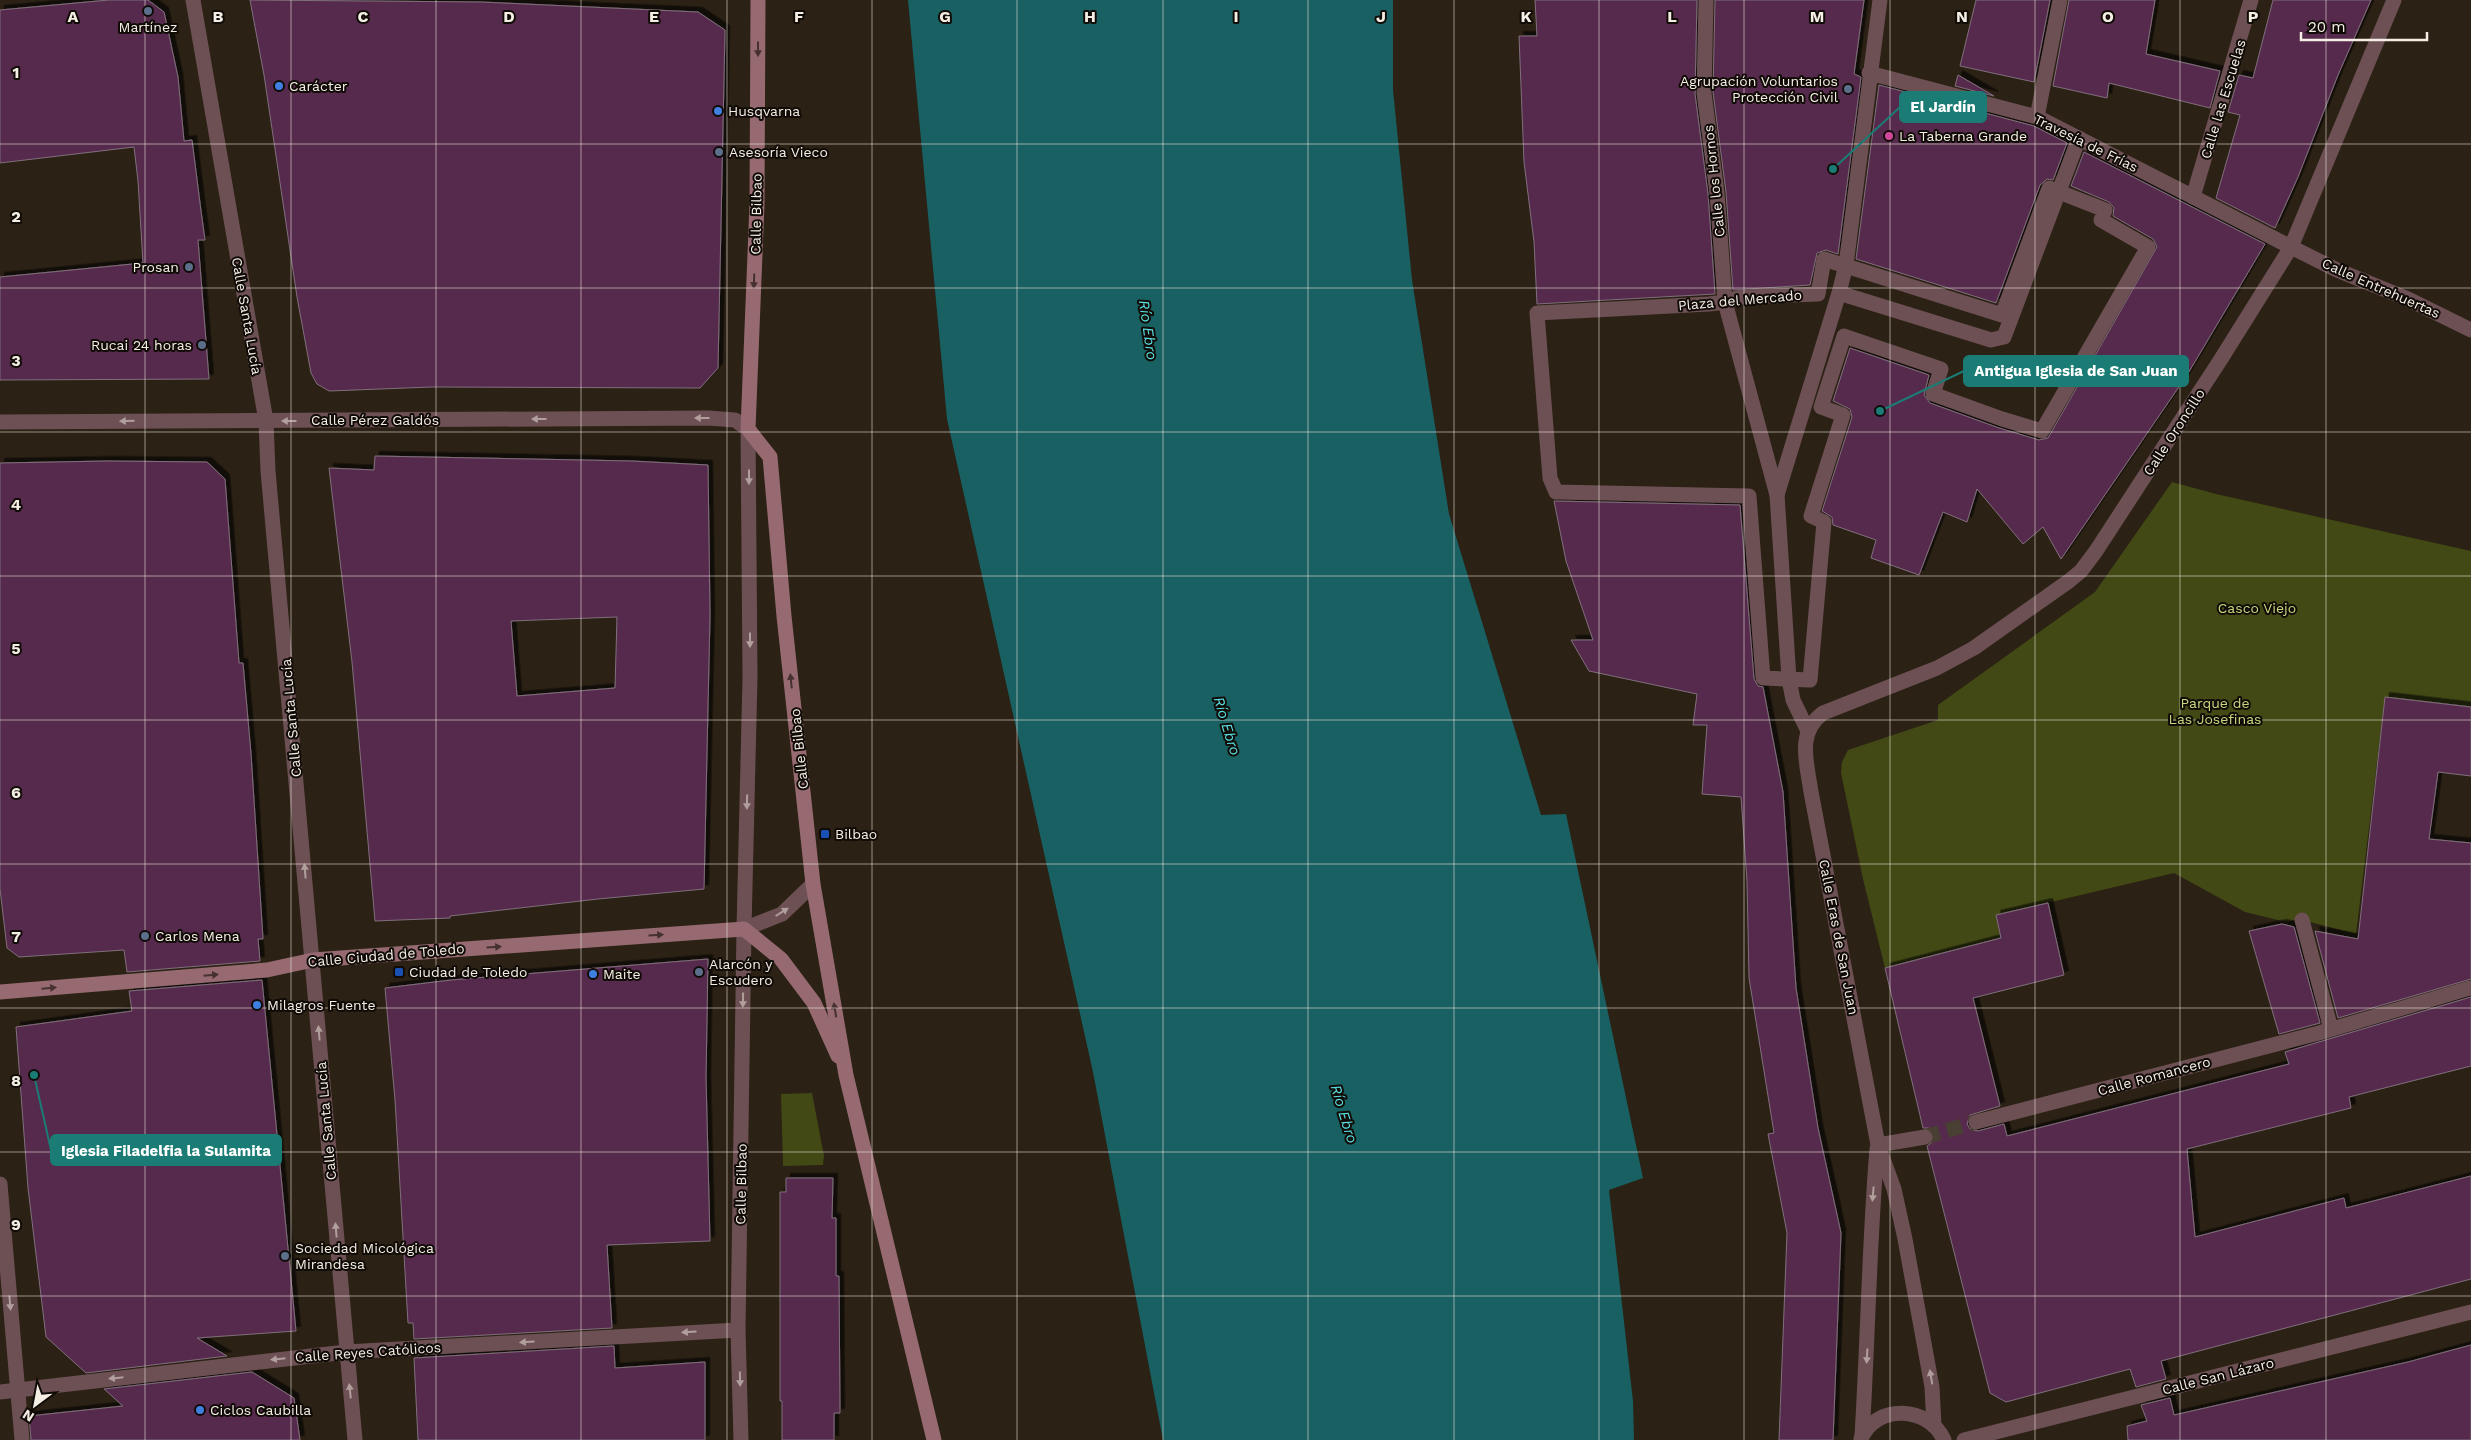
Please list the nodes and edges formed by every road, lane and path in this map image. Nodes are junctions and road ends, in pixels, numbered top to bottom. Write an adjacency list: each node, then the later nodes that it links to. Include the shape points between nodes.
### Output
1 (193, 0): 18 (street, Calle Santa Lucía)
2 (758, 0): 20 (main road, Calle Bilbao, one-way to 20, via 757,204)
3 (1706, 0): 16 (street, Calle los Hornos, via 1704,93 1717,193)
4 (1880, 0): 8 (street)
5 (2060, 0): 9 (street)
6 (2251, 0): 12 (street, Calle las Escuelas)
7 (2394, 0): 13 (street, Calle Oroncillo)
8 (1869, 73): 9 (street, Travesía de Frías); 14 (street)
9 (2037, 117): 10 (street, Travesía de Frías)
10 (2079, 138): 11 (street); 12 (street, Travesía de Frías)
11 (2059, 192): 14 (street, Plaza del Mercado, via 2049,188 2002,315); 15 (street, via 2004,337 1991,340); 22 (street, Plaza del Mercado, via 2105,210 2101,220 2148,247 2042,431 1933,394 1941,369 1844,336 1821,407 1843,415 1811,516 1824,522 1810,680)
12 (2193, 197): 13 (street, Travesía de Frías)
13 (2290, 246): 17 (street, Calle Entrehuertas, via 2337,270 2408,298); 23 (street, Calle Oroncillo, via 2221,360 2081,571 1974,648 1937,668 1823,713)
14 (1846, 264): 15 (street); 16 (street, Plaza del Mercado, via 1824,259 1818,294 1741,297)
15 (1839, 293): 21 (street)
16 (1725, 302): 21 (street, Calle los Hornos); 22 (street, Plaza del Mercado, via 1538,312 1550,478 1556,492 1749,496 1763,678)
17 (2471, 330)
18 (266, 421): 19 (street, Calle Pérez Galdós, one-way to 19); 20 (street, Calle Pérez Galdós, one-way to 18, via 735,420 708,418); 27 (street, Calle Santa Lucía, one-way to 18)
19 (0, 422)
20 (748, 429): 24 (main road, Calle Bilbao, one-way to 20, via 770,457); 26 (street, Calle Bilbao, one-way to 26, via 750,677)
21 (1777, 495): 22 (street)
22 (1789, 679): 23 (street, via 1793,700)
23 (1807, 729): 34 (street, Calle Eras de San Juan, via 1805,745 1811,792)
24 (813, 884): 26 (street, one-way to 24, via 782,914); 31 (main road, Calle Bilbao, one-way to 24)
25 (2302, 920): 30 (street)
26 (744, 929): 27 (main road, Calle Ciudad de Toledo, one-way to 26); 31 (main road, Calle Bilbao, via 781,959 814,1003); 37 (street, Calle Bilbao, one-way to 37)
27 (312, 960): 29 (main road, Calle Ciudad de Toledo, one-way to 27, via 266,970); 38 (street, Calle Santa Lucía, one-way to 27)
28 (2471, 988): 30 (street, Calle Romancero)
29 (0, 992)
30 (2331, 1029): 32 (street, Calle Romancero)
31 (846, 1075): 46 (main road, Calle Bilbao)
32 (1976, 1122)
33 (1925, 1136): 34 (street)
34 (1878, 1145): 41 (street, Calle Eras de San Juan, one-way to 34, via 1932,1387 1906,1239 1894,1188); 42 (street, Calle Eras de San Juan, one-way to 42)
35 (0, 1184): 39 (street, one-way to 39)
36 (2471, 1312): 48 (street, Calle San Lázaro)
37 (738, 1330): 38 (street, Calle Reyes Católicos, one-way to 38); 45 (street, Calle Bilbao, one-way to 45)
38 (346, 1352): 39 (street, Calle Reyes Católicos, one-way to 39); 44 (street, Calle Santa Lucía, one-way to 38)
39 (18, 1389): 40 (street, Calle Reyes Católicos); 43 (street)
40 (0, 1392)
41 (1934, 1426): 42 (street, via 1910,1413 1896,1413 1882,1417); 47 (street)
42 (1861, 1438)
43 (22, 1440)
44 (354, 1440)
45 (741, 1440)
46 (934, 1440)
47 (1944, 1440)
48 (1964, 1440)

